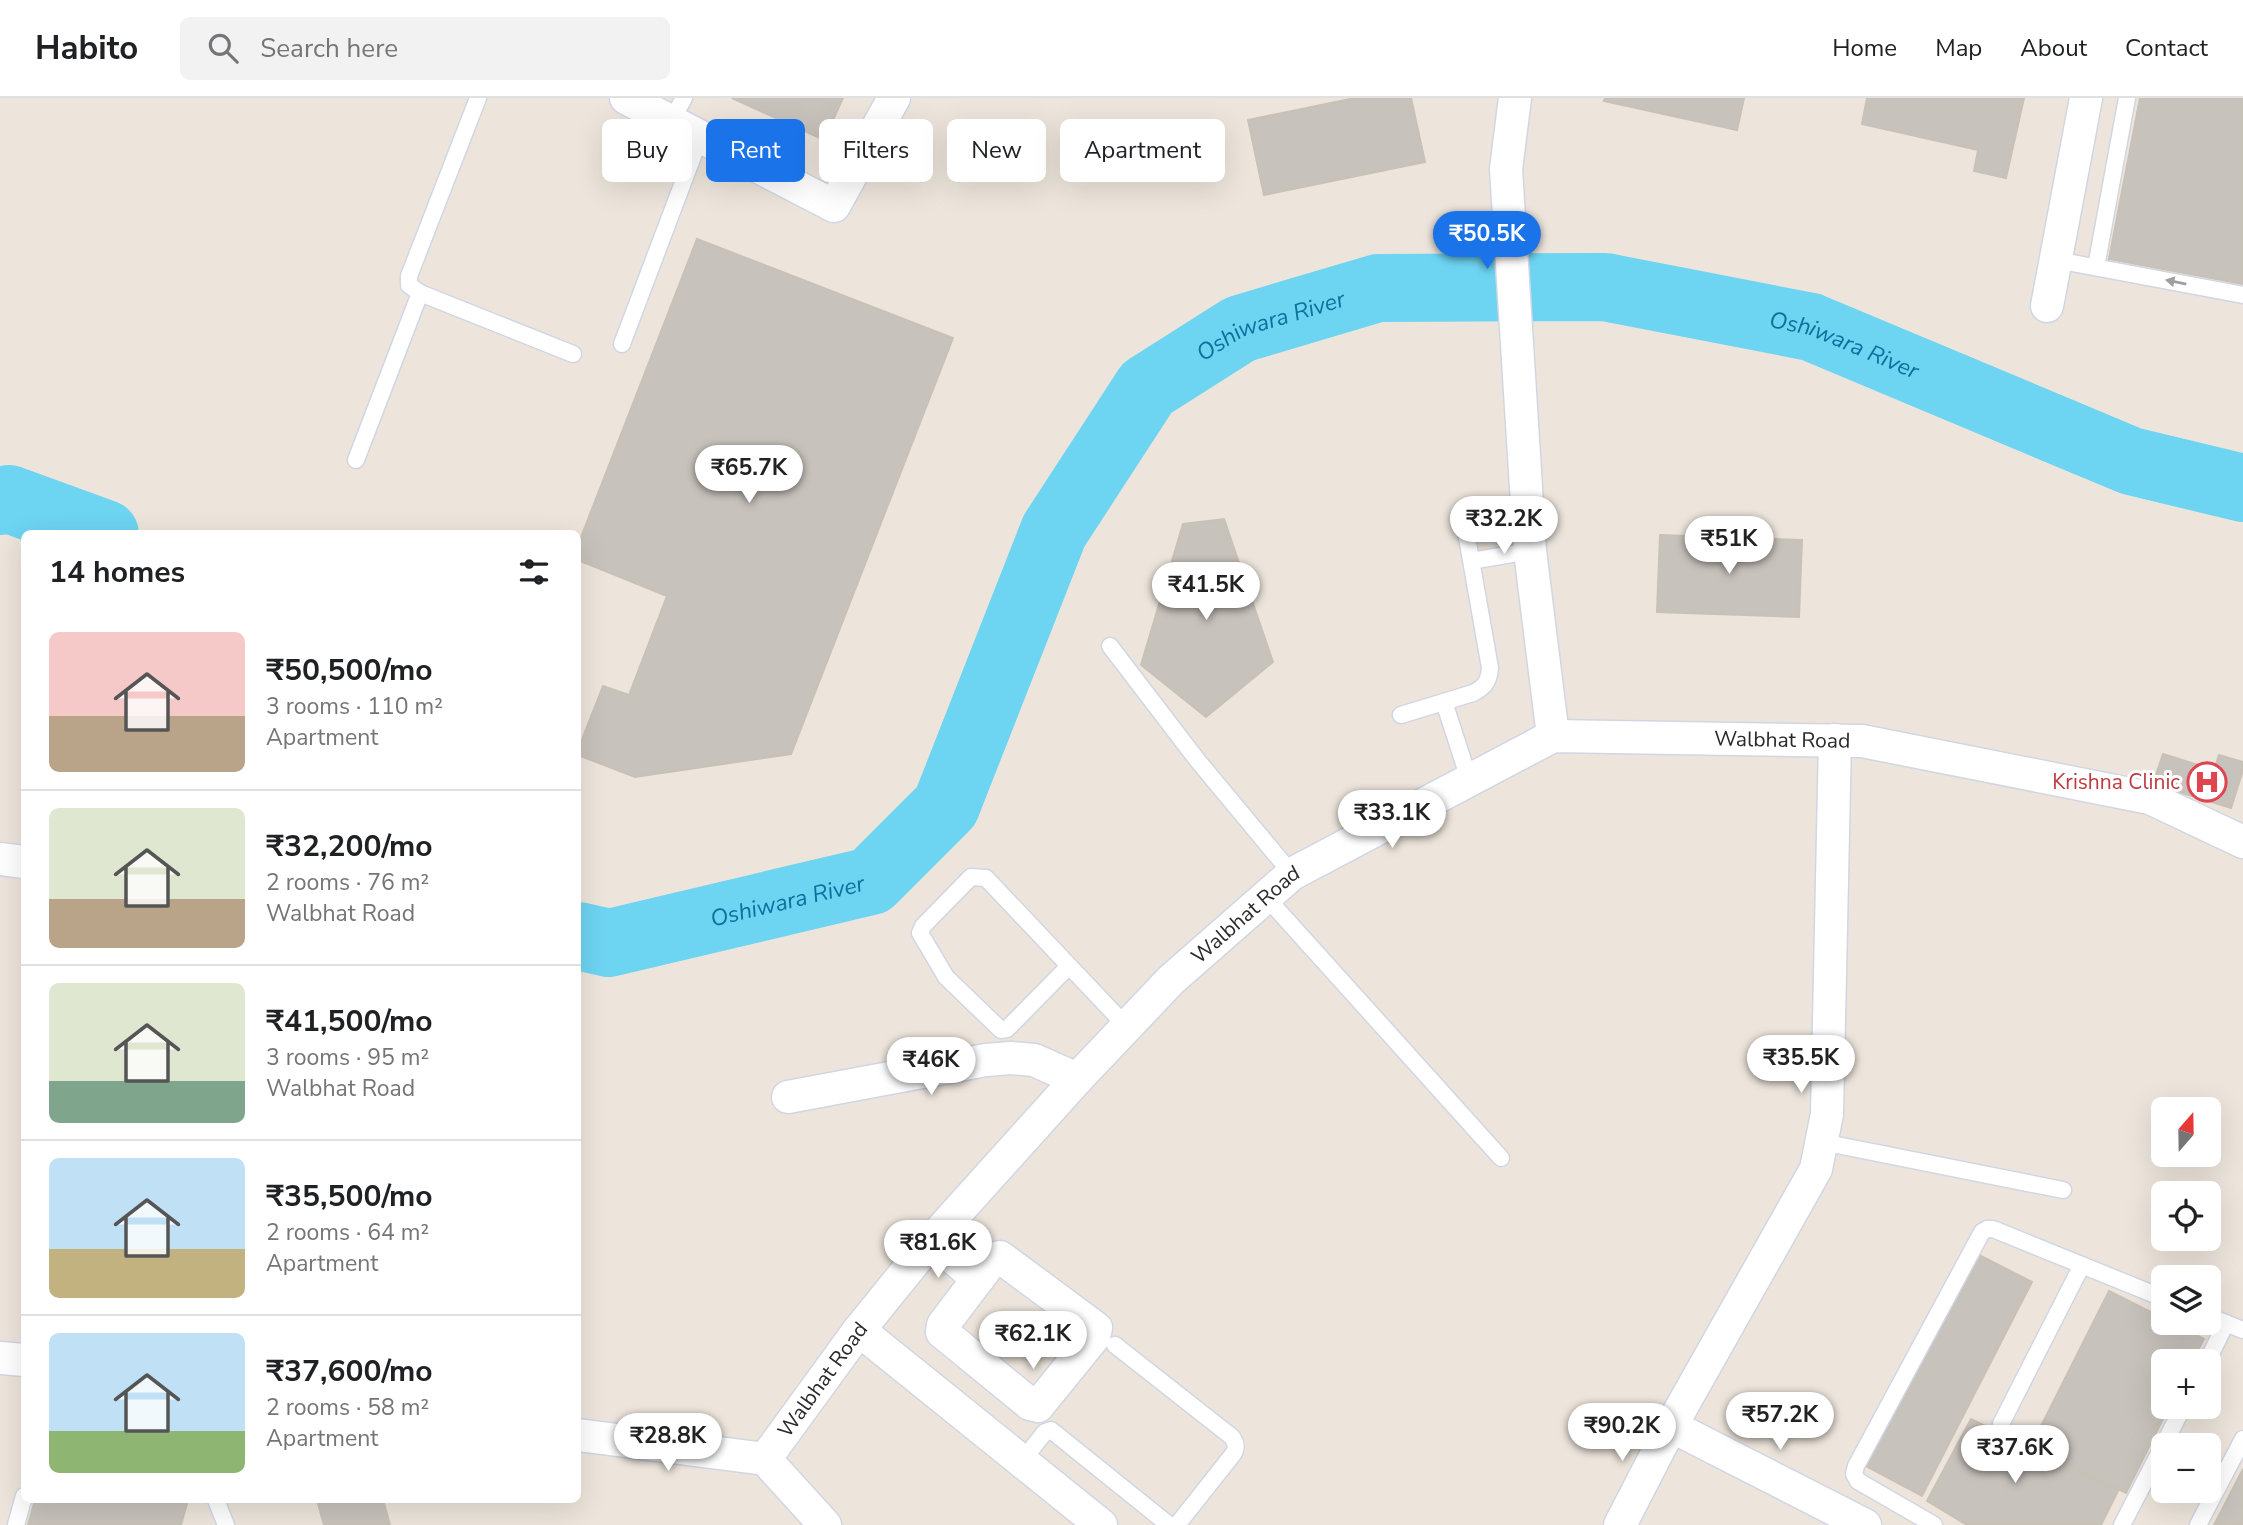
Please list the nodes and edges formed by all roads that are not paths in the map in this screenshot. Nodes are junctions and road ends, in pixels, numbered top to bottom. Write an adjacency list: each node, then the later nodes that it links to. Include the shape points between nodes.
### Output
1 (478, 98): 11 (lane, via 410,276 409,285)
2 (626, 98): 7 (street)
3 (894, 98): 8 (street, via 834,206)
4 (1515, 98): 18 (street, via 1506,169)
5 (2086, 98): 9 (street)
6 (2127, 98): 10 (lane)
7 (678, 109): 8 (street)
8 (701, 135): 14 (lane)
9 (2056, 260): 10 (lane); 13 (street)
10 (2096, 267): 12 (lane, one-way to 10)
11 (420, 293): 15 (lane); 16 (lane)
12 (2243, 295)
13 (2047, 306)
14 (622, 344)
15 (573, 354)
16 (356, 460)
17 (1465, 526): 19 (lane)
18 (1530, 551): 19 (lane); 23 (street)
19 (1471, 561): 21 (lane, via 1489,679 1473,693)
20 (1110, 646): 29 (lane)
21 (1444, 702): 22 (lane); 25 (lane)
22 (1401, 715)
23 (1553, 736): 24 (street, Walbhat Road); 25 (street, Walbhat Road)
24 (1835, 740): 26 (street, Walbhat Road, via 1862,741 2151,798); 35 (street, via 1827,1114)
25 (1469, 779): 29 (street, Walbhat Road)
26 (2243, 842)
27 (0, 859): 28 (street)
28 (21, 862)
29 (1292, 874): 30 (street, Walbhat Road)
30 (1266, 897): 32 (street, Walbhat Road, via 1171,980); 36 (lane)
31 (1069, 966): 31 (lane, via 986,878 971,877 920,933 946,977 1001,1030); 32 (lane)
32 (1127, 1027): 33 (street, Walbhat Road)
33 (1077, 1079): 34 (street, via 1034,1060 998,1059); 38 (street, Walbhat Road)
34 (788, 1097)
35 (1822, 1142): 37 (lane); 51 (street, via 1816,1169)
36 (1501, 1157)
37 (2063, 1190)
38 (932, 1240): 40 (street); 45 (street, Walbhat Road)
39 (2082, 1265): 41 (lane); 50 (lane); 67 (lane, via 1993,1229 1982,1232 1854,1474 1858,1481)
40 (978, 1279): 40 (street, via 1000,1256 1096,1328 1094,1337 1038,1406 942,1332)
41 (2151, 1293)
42 (2221, 1321): 43 (lane)
43 (2227, 1323): 44 (lane); 47 (lane)
44 (2243, 1330)
45 (859, 1331): 54 (street, Walbhat Road); 55 (street)
46 (1115, 1345): 64 (lane, via 1235,1441 1234,1453)
47 (2214, 1349)
48 (0, 1358): 49 (street)
49 (21, 1360)
50 (2001, 1424)
51 (1671, 1426): 65 (street); 66 (street)
52 (581, 1435): 54 (street)
53 (2243, 1439): 69 (lane)
54 (765, 1459): 61 (street)
55 (1022, 1461): 62 (street); 63 (lane, via 1051,1430)
56 (2151, 1469): 68 (lane)
57 (22, 1503): 59 (lane)
58 (217, 1503): 60 (lane)
59 (16, 1525)
60 (226, 1525)
61 (824, 1525)
62 (1101, 1525)
63 (1169, 1525)
64 (1177, 1525)
65 (1620, 1525)
66 (1865, 1525)
67 (1934, 1525)
68 (2122, 1525)
69 (2198, 1525)

